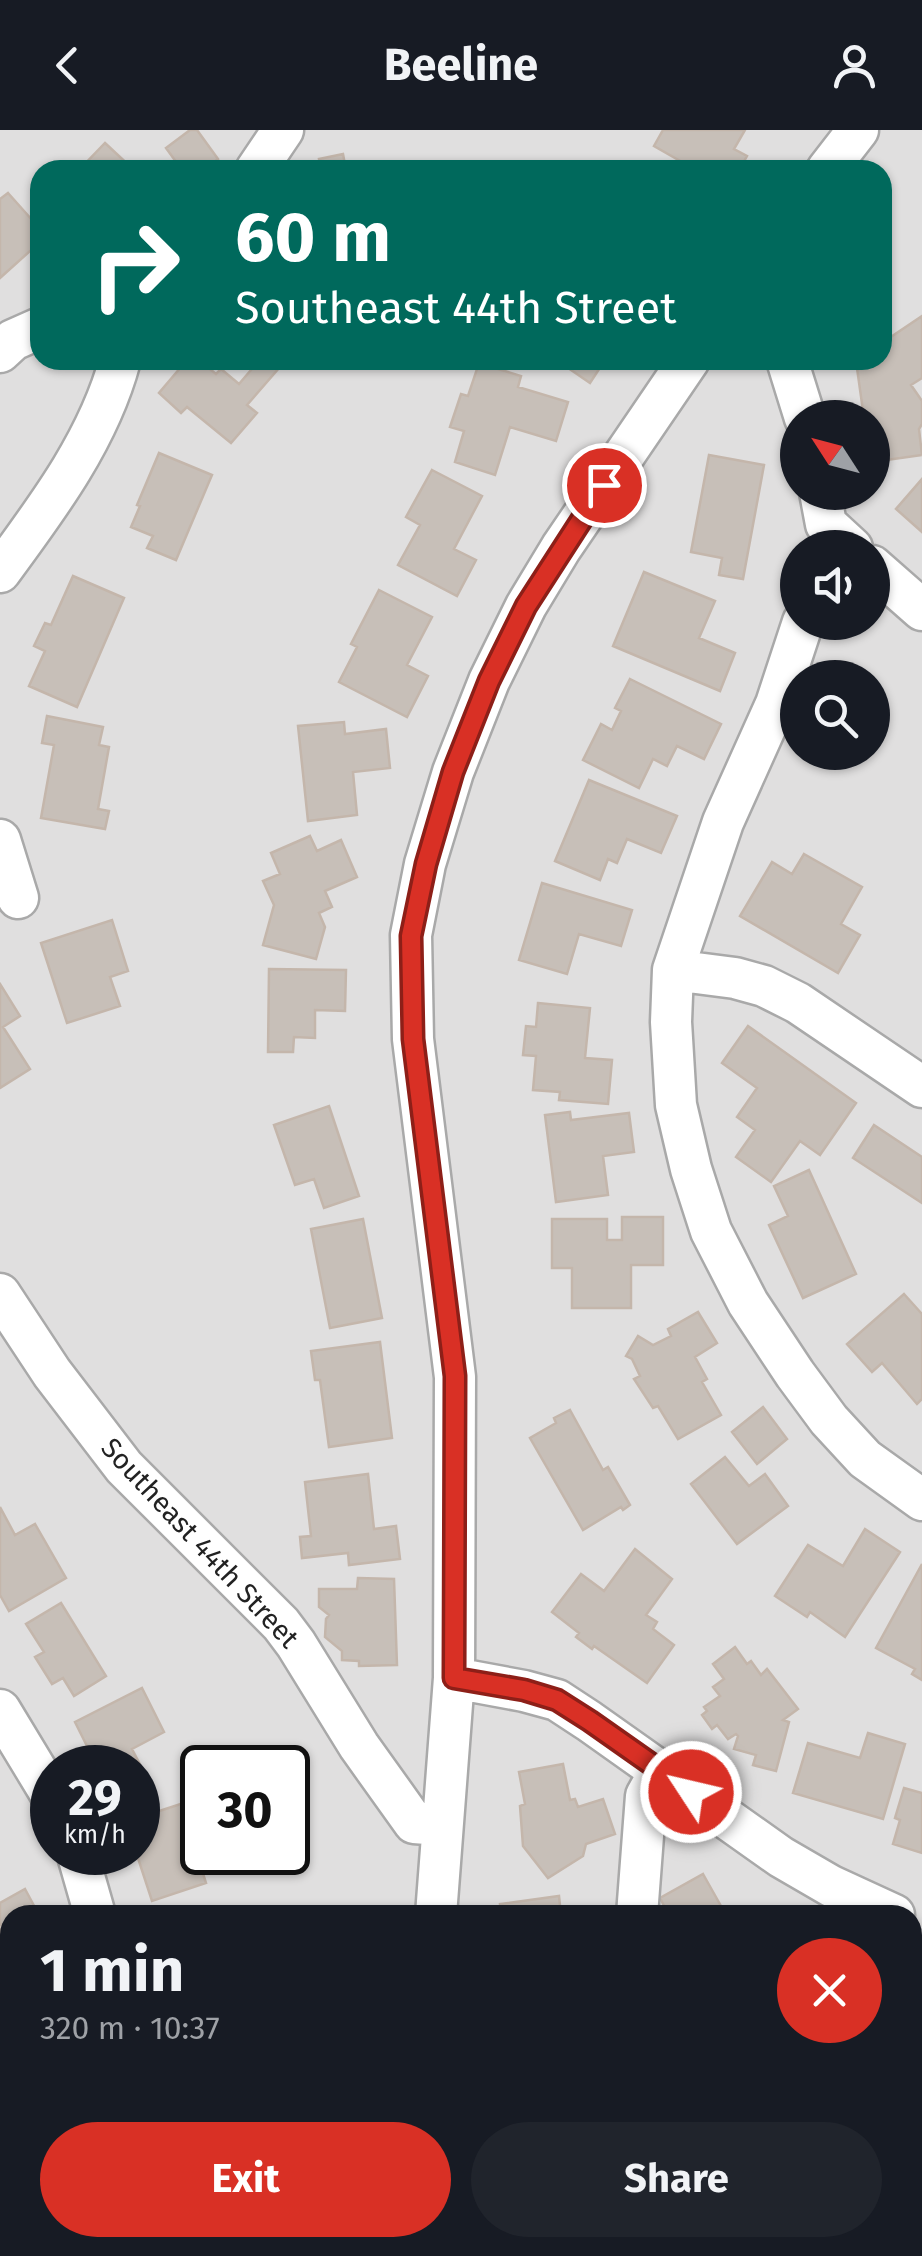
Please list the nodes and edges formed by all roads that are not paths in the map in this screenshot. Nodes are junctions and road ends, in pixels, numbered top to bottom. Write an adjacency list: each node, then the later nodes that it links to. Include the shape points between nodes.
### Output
1 (283, 130): 3 (street)
2 (858, 130): 4 (street)
3 (263, 160)
4 (834, 160)
5 (30, 332): 6 (street)
6 (0, 352)
7 (117, 370): 11 (street, via 86,446)
8 (682, 370): 21 (street, via 562,548 489,681 453,772 411,936 413,1039 455,1376)
9 (790, 370): 10 (street)
10 (799, 400)
11 (0, 572)
12 (890, 582): 13 (street)
13 (922, 610)
14 (797, 640): 17 (street, via 723,822)
15 (0, 840): 16 (street)
16 (18, 898)
17 (673, 970): 18 (street, via 764,986); 20 (street, via 676,1105 711,1231 748,1303 829,1420 865,1459)
18 (922, 1088)
19 (0, 1294): 25 (street, Southeast 44th Street, via 124,1467 282,1624 414,1823)
20 (922, 1500)
21 (454, 1678): 24 (street, via 557,1700); 25 (street)
22 (0, 1710): 23 (street)
23 (30, 1760)
24 (660, 1770): 29 (street, via 646,1796); 30 (street, via 782,1857)
25 (441, 1825): 28 (street)
26 (84, 1875): 27 (street)
27 (92, 1905)
28 (437, 1905)
29 (638, 1905)
30 (872, 1905)

